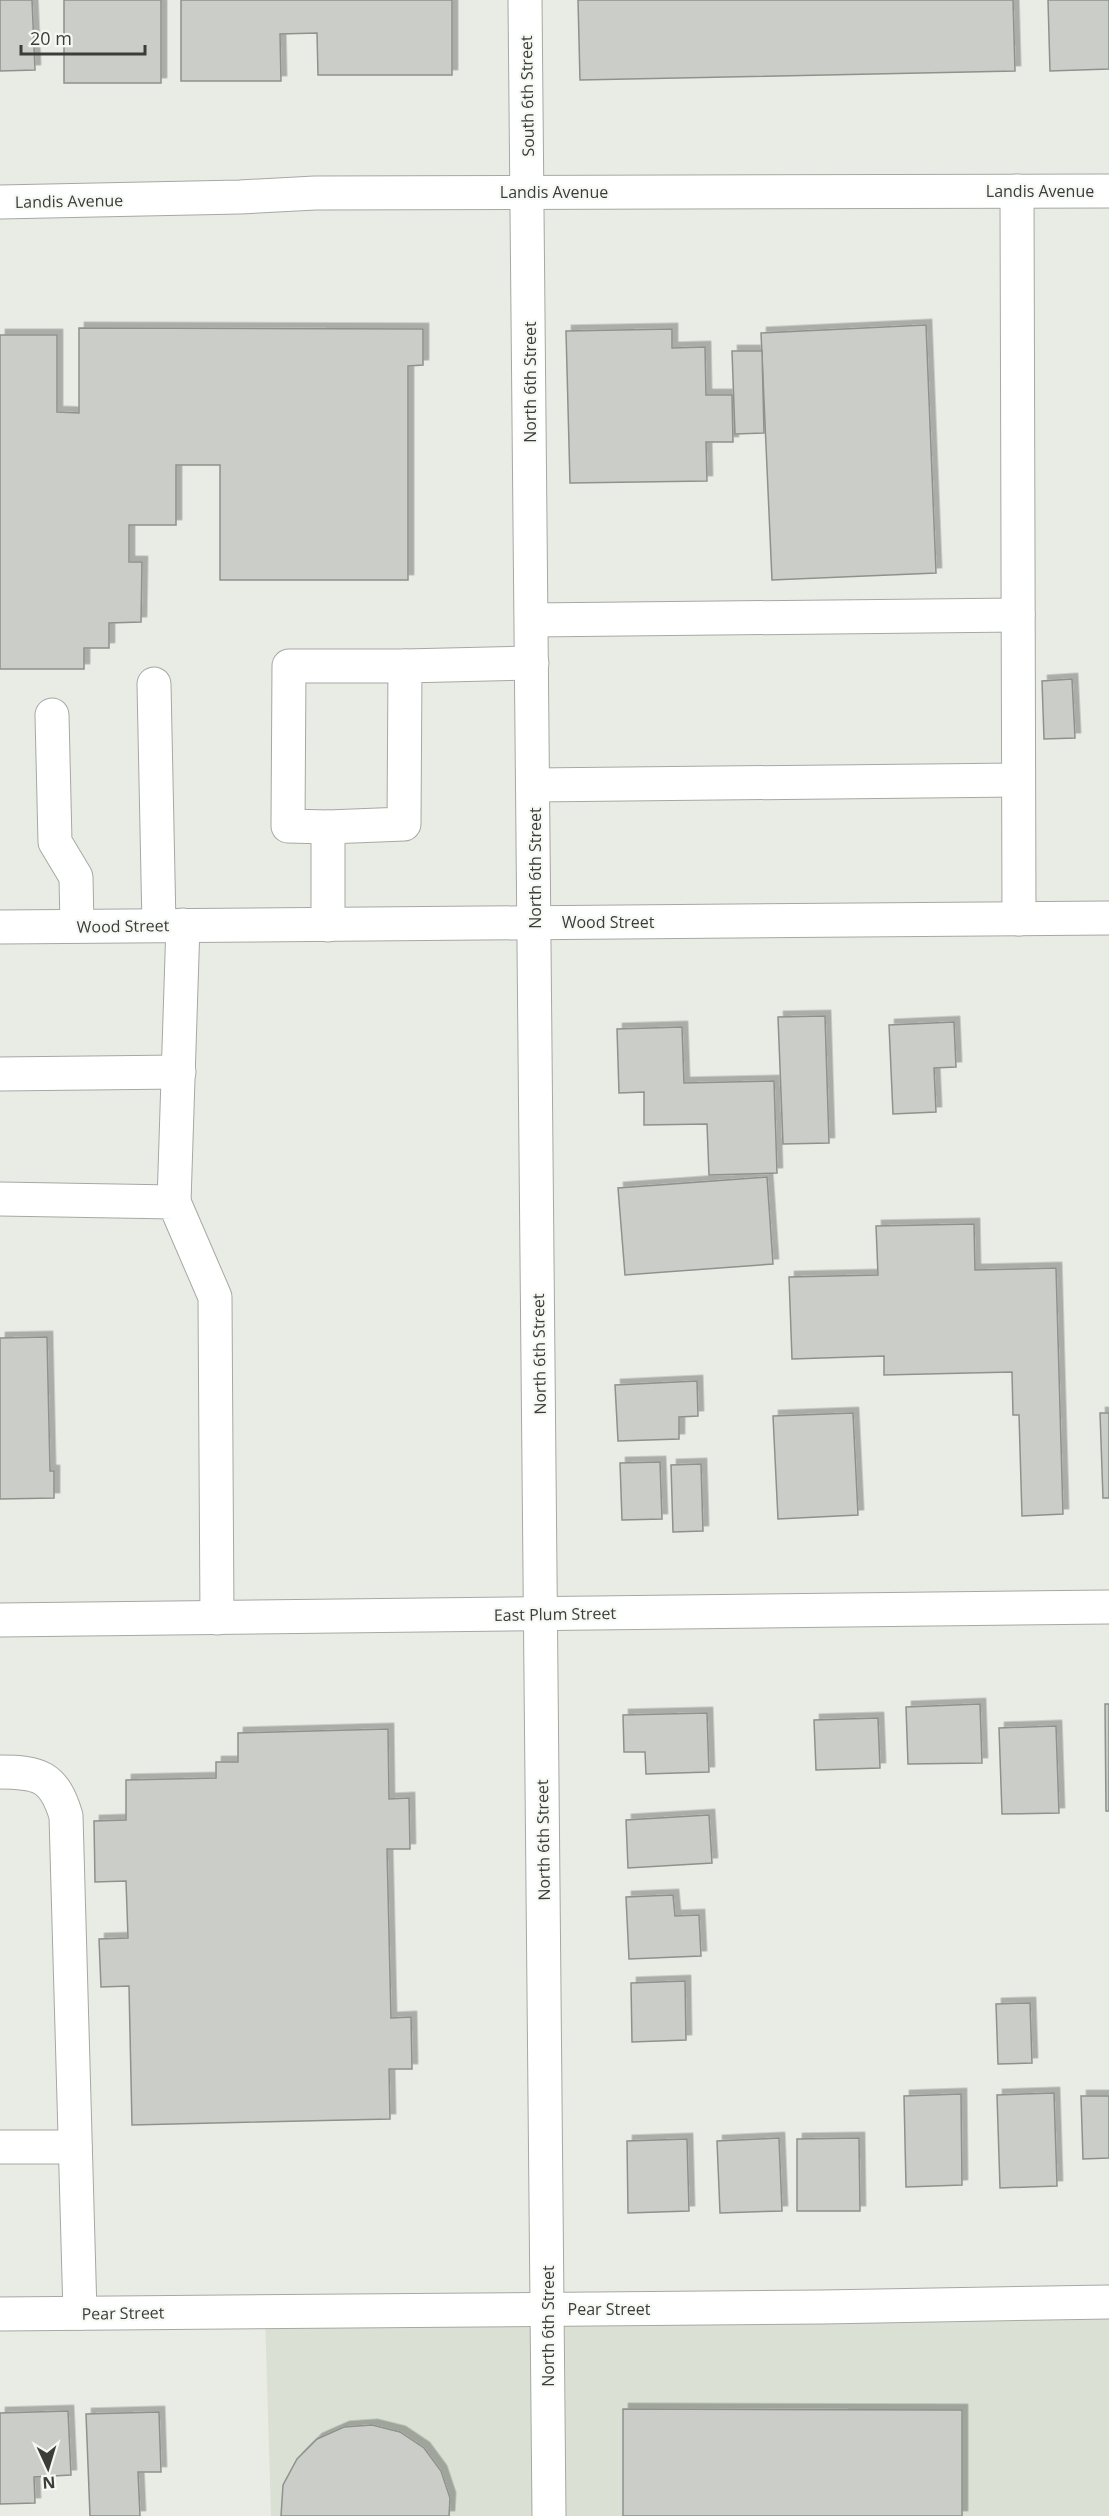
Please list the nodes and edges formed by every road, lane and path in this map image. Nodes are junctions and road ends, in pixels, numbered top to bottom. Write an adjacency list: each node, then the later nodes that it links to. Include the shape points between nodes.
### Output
1 (525, 0): 4 (street, South 6th Street)
2 (1017, 191): 3 (street, Landis Avenue); 4 (street, Landis Avenue); 6 (street)
3 (1109, 191)
4 (528, 192): 5 (street, Landis Avenue, via 315,193); 7 (street, North 6th Street)
5 (0, 202)
6 (1018, 615): 7 (street); 12 (street)
7 (532, 620): 8 (street, North 6th Street)
8 (532, 663): 9 (street); 13 (street, North 6th Street)
9 (405, 666): 14 (street, via 404,824); 14 (street, via 289,666 288,826)
10 (154, 684): 18 (street)
11 (52, 715): 20 (street, via 55,842 76,877)
12 (1018, 780): 13 (street); 16 (street)
13 (534, 785): 17 (street, North 6th Street)
14 (328, 827): 19 (street)
15 (1109, 918): 16 (street, Wood Street)
16 (1019, 919): 17 (street, Wood Street)
17 (535, 922): 19 (street, Wood Street); 27 (street, North 6th Street)
18 (171, 925): 19 (street, Wood Street); 20 (street, Wood Street); 22 (street)
19 (328, 925)
20 (77, 926): 21 (street, Wood Street)
21 (0, 927)
22 (179, 1072): 23 (street); 25 (street)
23 (0, 1074)
24 (0, 1199): 25 (street)
25 (174, 1202): 28 (street, via 215,1297)
26 (1109, 1607): 27 (street, East Plum Street)
27 (541, 1615): 28 (street, East Plum Street); 34 (street, North 6th Street)
28 (218, 1618): 29 (street, East Plum Street)
29 (0, 1620)
30 (0, 1772): 32 (street, via 26,1772 46,1780 60,1796 66,1816)
31 (0, 2147): 32 (street)
32 (75, 2147): 35 (street)
33 (1109, 2302): 34 (street, Pear Street)
34 (548, 2309): 35 (street, Pear Street); 37 (street, North 6th Street)
35 (80, 2313): 36 (street, Pear Street)
36 (0, 2314)
37 (549, 2516)

